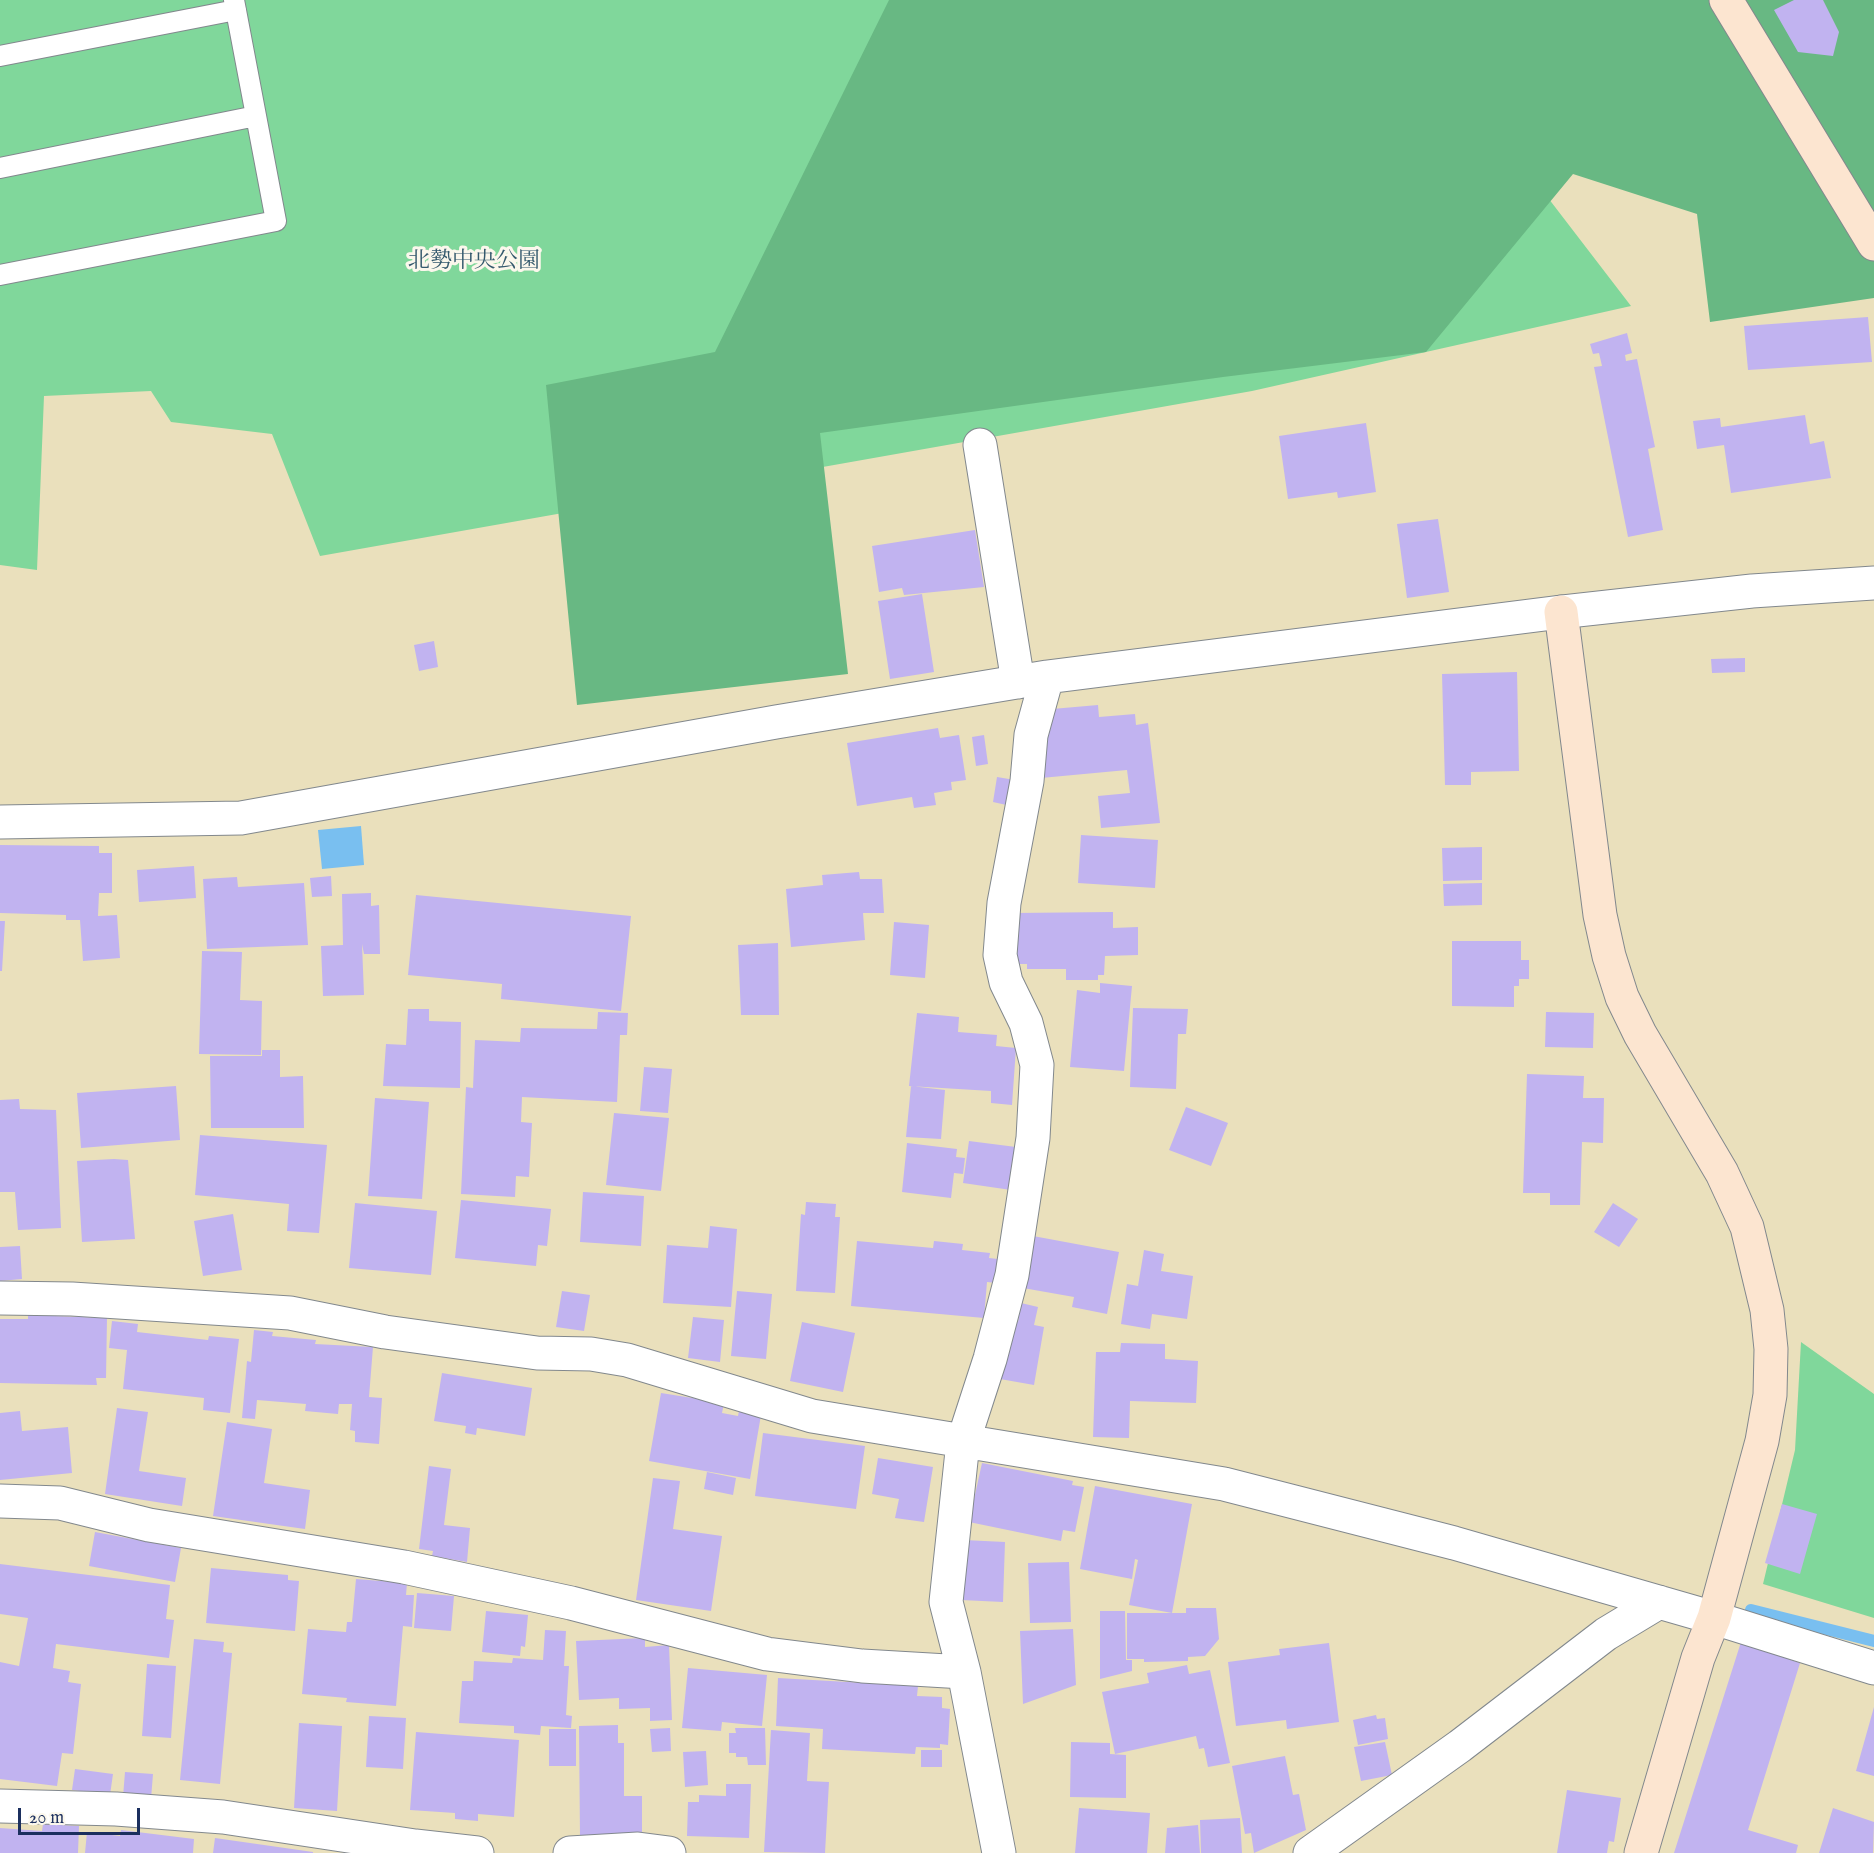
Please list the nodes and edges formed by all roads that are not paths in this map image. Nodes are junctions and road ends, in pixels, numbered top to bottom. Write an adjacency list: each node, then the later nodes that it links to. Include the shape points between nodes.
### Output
1 (1726, 0): 6 (street)
2 (235, 5): 3 (lane); 4 (lane)
3 (0, 56)
4 (256, 116): 5 (lane); 7 (lane, via 276,221)
5 (0, 168)
6 (1874, 244)
7 (0, 275)
8 (980, 445): 11 (street)
9 (1874, 583): 10 (street, via 1752,591)
10 (1561, 612): 11 (street); 17 (street, via 1609,956 1640,1034 1722,1173 1748,1227 1767,1310 1768,1406 1762,1441)
11 (1033, 679): 12 (street, via 241,818); 14 (street, via 1027,781 1004,903 1000,955 1037,1065 1033,1138 1012,1275)
12 (0, 822)
13 (0, 1298): 14 (street, via 290,1313 385,1332 537,1353 591,1354 627,1360 812,1416)
14 (963, 1442): 16 (street, via 1224,1484 1454,1543); 19 (street, via 946,1602)
15 (0, 1501): 19 (street, via 60,1503 150,1525 404,1567 767,1654 862,1666)
16 (1659, 1602): 17 (street); 25 (street, via 1596,1641 1460,1746)
17 (1714, 1618): 18 (street); 26 (street, via 1698,1659)
18 (1874, 1668)
19 (964, 1672): 24 (street)
20 (0, 1806): 21 (street, via 223,1817)
21 (477, 1853)
22 (570, 1853): 23 (street, via 638,1849)
23 (669, 1853)
24 (999, 1853)
25 (1310, 1853)
26 (1641, 1853)

